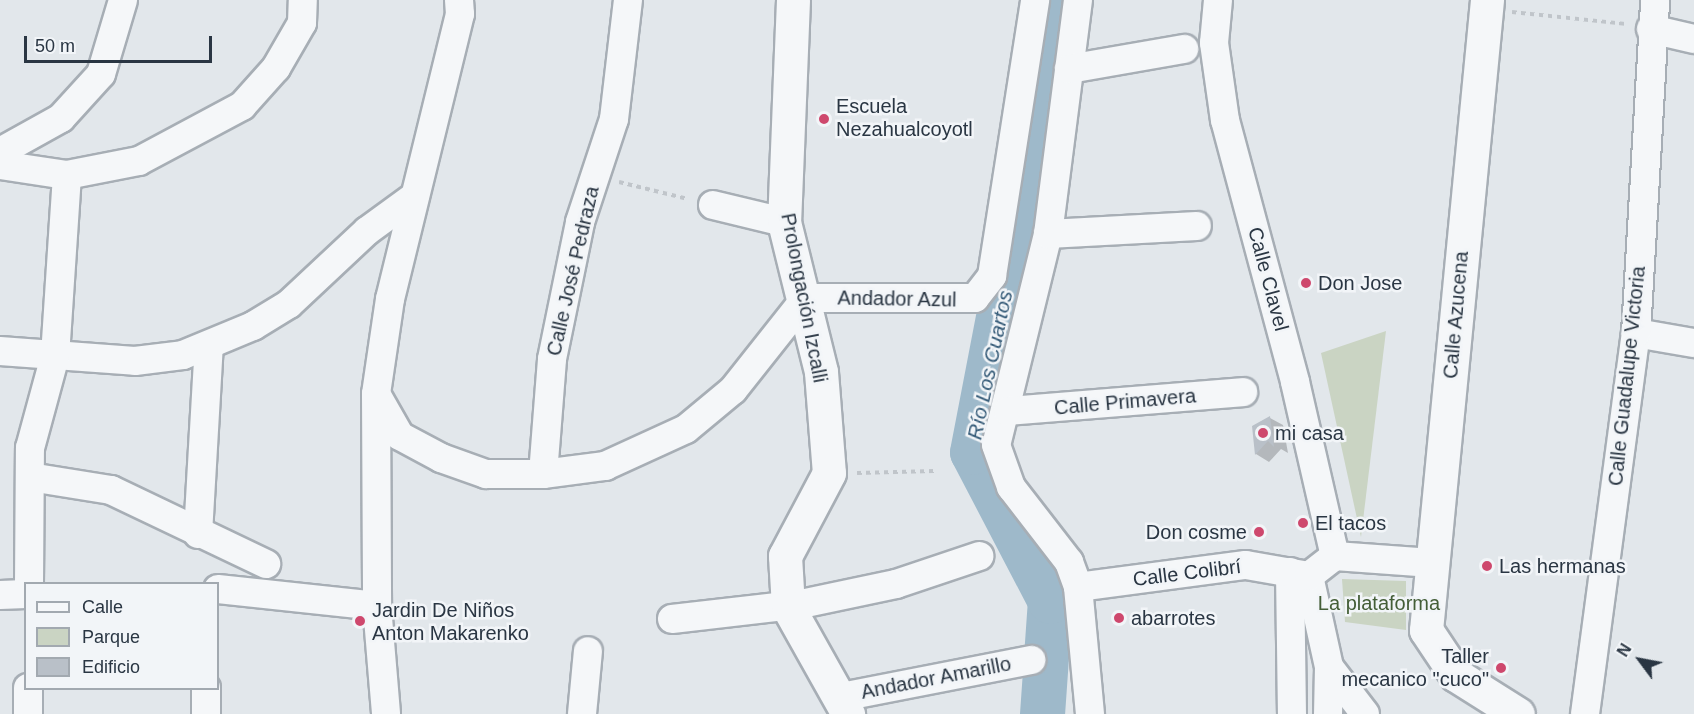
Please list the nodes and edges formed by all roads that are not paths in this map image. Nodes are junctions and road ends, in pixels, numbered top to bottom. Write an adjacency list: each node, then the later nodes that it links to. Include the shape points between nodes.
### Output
1 (123, 0): 15 (street, via 101,74 61,118)
2 (303, 0): 17 (street, via 302,23 276,68 242,106 139,161)
3 (459, 0): 18 (street, via 460,14)
4 (628, 0): 32 (street, Calle José Pedraza, via 614,119 595,176 552,359)
5 (793, 0): 20 (street, Prolongación Izcalli)
6 (1035, 0): 23 (street, Andador Azul, via 992,276 983,289 964,300)
7 (1078, 0): 14 (street)
8 (1218, 0): 36 (street, Calle Clavel, via 1214,43 1225,120 1296,382)
9 (1655, 0): 11 (street, Calle Guadalupe Victoria)
10 (1486, 4): 37 (street, Calle Azucena)
11 (1651, 29): 12 (street); 24 (street, Calle Guadalupe Victoria)
12 (1694, 39)
13 (1184, 48): 14 (street)
14 (1069, 69): 22 (street)
15 (0, 152)
16 (0, 165): 17 (street)
17 (67, 175): 28 (street)
18 (415, 196): 26 (street, via 367,231 289,304); 30 (street, via 390,299)
19 (713, 205): 20 (street)
20 (784, 222): 23 (street, Prolongación Izcalli)
21 (1197, 226): 22 (street)
22 (1048, 234): 31 (street)
23 (806, 298): 32 (street, via 733,390 686,429 606,466); 46 (street, Prolongación Izcalli, via 821,372 830,474 785,556)
24 (1636, 333): 25 (street); 63 (street, Calle Guadalupe Victoria)
25 (1694, 343)
26 (209, 345): 28 (street, via 183,355 135,361); 34 (street)
27 (0, 351): 28 (street)
28 (55, 356): 33 (street, via 30,448)
29 (1243, 392): 31 (street, Calle Primavera)
30 (376, 394): 32 (street, via 400,436 441,458 486,474); 45 (street)
31 (1008, 411): 41 (street, via 996,445 1011,487 1069,562)
32 (543, 474)
33 (30, 477): 34 (street, via 111,490); 40 (street)
34 (198, 534): 38 (street)
35 (980, 556): 46 (street, via 896,584)
36 (1335, 556): 37 (street); 39 (street)
37 (1432, 563): 62 (street, Calle Azucena, via 1426,630 1456,675)
38 (266, 564)
39 (1299, 574): 41 (street, Calle Colibrí, via 1246,565); 50 (street); 59 (street)
40 (29, 582)
41 (1078, 586): 58 (street)
42 (219, 589): 45 (street)
43 (24, 594): 44 (street)
44 (0, 595)
45 (377, 606): 56 (street)
46 (788, 607): 47 (street); 53 (street, Prolongación Izcalli)
47 (672, 619)
48 (588, 651): 57 (street)
49 (1031, 660): 53 (street, Andador Amarillo)
50 (1329, 667): 60 (street); 61 (street)
51 (28, 690): 54 (street)
52 (206, 690): 55 (street)
53 (844, 705)
54 (28, 714)
55 (206, 714)
56 (386, 714)
57 (582, 714)
58 (1090, 714)
59 (1292, 714)
60 (1328, 714)
61 (1365, 714)
62 (1518, 714)
63 (1586, 714)

